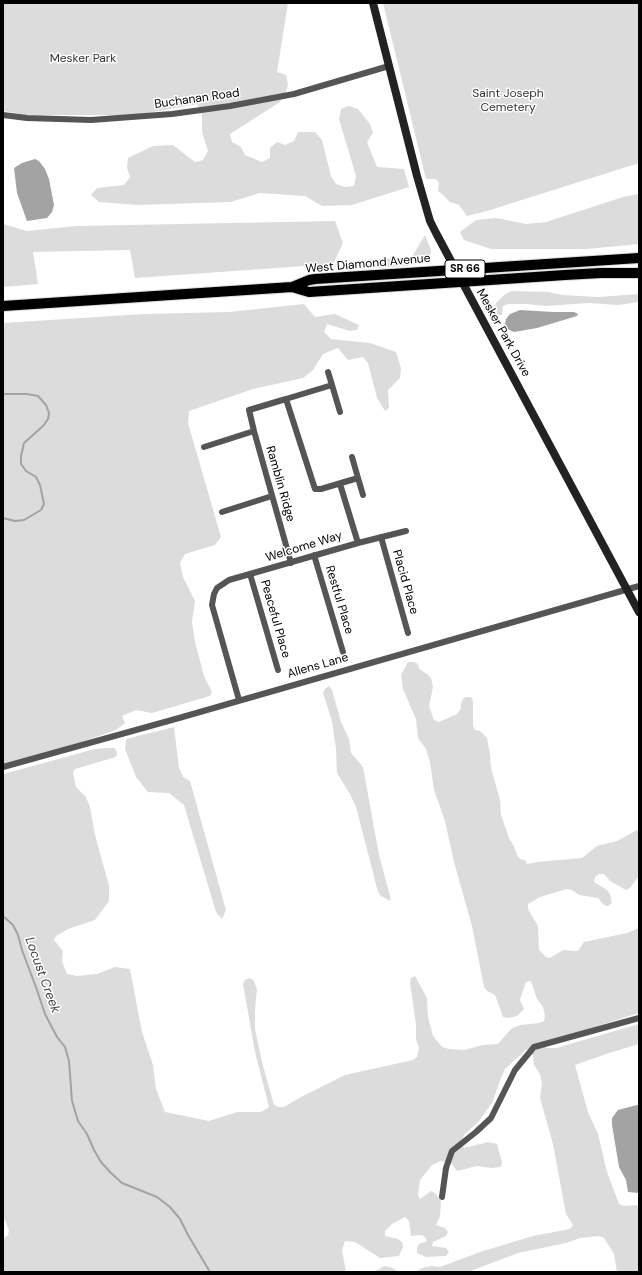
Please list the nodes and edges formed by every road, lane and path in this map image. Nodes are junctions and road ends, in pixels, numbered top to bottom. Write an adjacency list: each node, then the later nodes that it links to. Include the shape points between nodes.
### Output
1 (373, 3): 2 (street, Mesker Park Drive)
2 (389, 66): 3 (street, Buchanan Road, via 294,94 172,114 90,120); 5 (street, Mesker Park Drive, via 416,176 430,221)
3 (3, 115)
4 (639, 258): 5 (main road, West Diamond Avenue / SR 66)
5 (455, 270): 7 (street, Mesker Park Drive); 8 (main road, West Diamond Avenue / SR 66, via 309,280)
6 (639, 273): 7 (main road, West Diamond Avenue / SR 66, via 594,273)
7 (462, 282): 8 (main road, West Diamond Avenue / SR 66, via 309,292); 29 (street, Mesker Park Drive)
8 (292, 287): 9 (main road, West Diamond Avenue / SR 66)
9 (3, 306)
10 (328, 372): 11 (street)
11 (332, 385): 12 (street); 13 (street)
12 (286, 399): 14 (street, Ramblin Ridge, via 249,410); 18 (street, via 315,489)
13 (340, 412)
14 (254, 431): 15 (street); 20 (street, Ramblin Ridge)
15 (204, 447)
16 (352, 457): 17 (street)
17 (358, 478): 18 (street); 19 (street)
18 (340, 484): 24 (street)
19 (363, 495)
20 (272, 496): 21 (street); 26 (street, Ramblin Ridge)
21 (222, 512)
22 (406, 531): 23 (street, Welcome Way)
23 (381, 537): 24 (street, Welcome Way); 31 (street, Placid Place)
24 (358, 543): 25 (street, Welcome Way)
25 (314, 555): 26 (street, Welcome Way); 32 (street, Restful Place)
26 (291, 563): 27 (street, Welcome Way)
27 (250, 574): 33 (street, Peaceful Place); 34 (street, Welcome Way, via 228,580 217,588 212,605)
28 (639, 586): 29 (street, Allens Lane)
29 (627, 589): 30 (street, Mesker Park Drive); 34 (street, Allens Lane)
30 (639, 612)
31 (408, 633)
32 (343, 652)
33 (278, 670)
34 (239, 700): 35 (street, Allens Lane)
35 (3, 767)
36 (639, 1018): 37 (street, via 534,1048 515,1070 491,1118 452,1151 446,1168)
37 (442, 1197)

